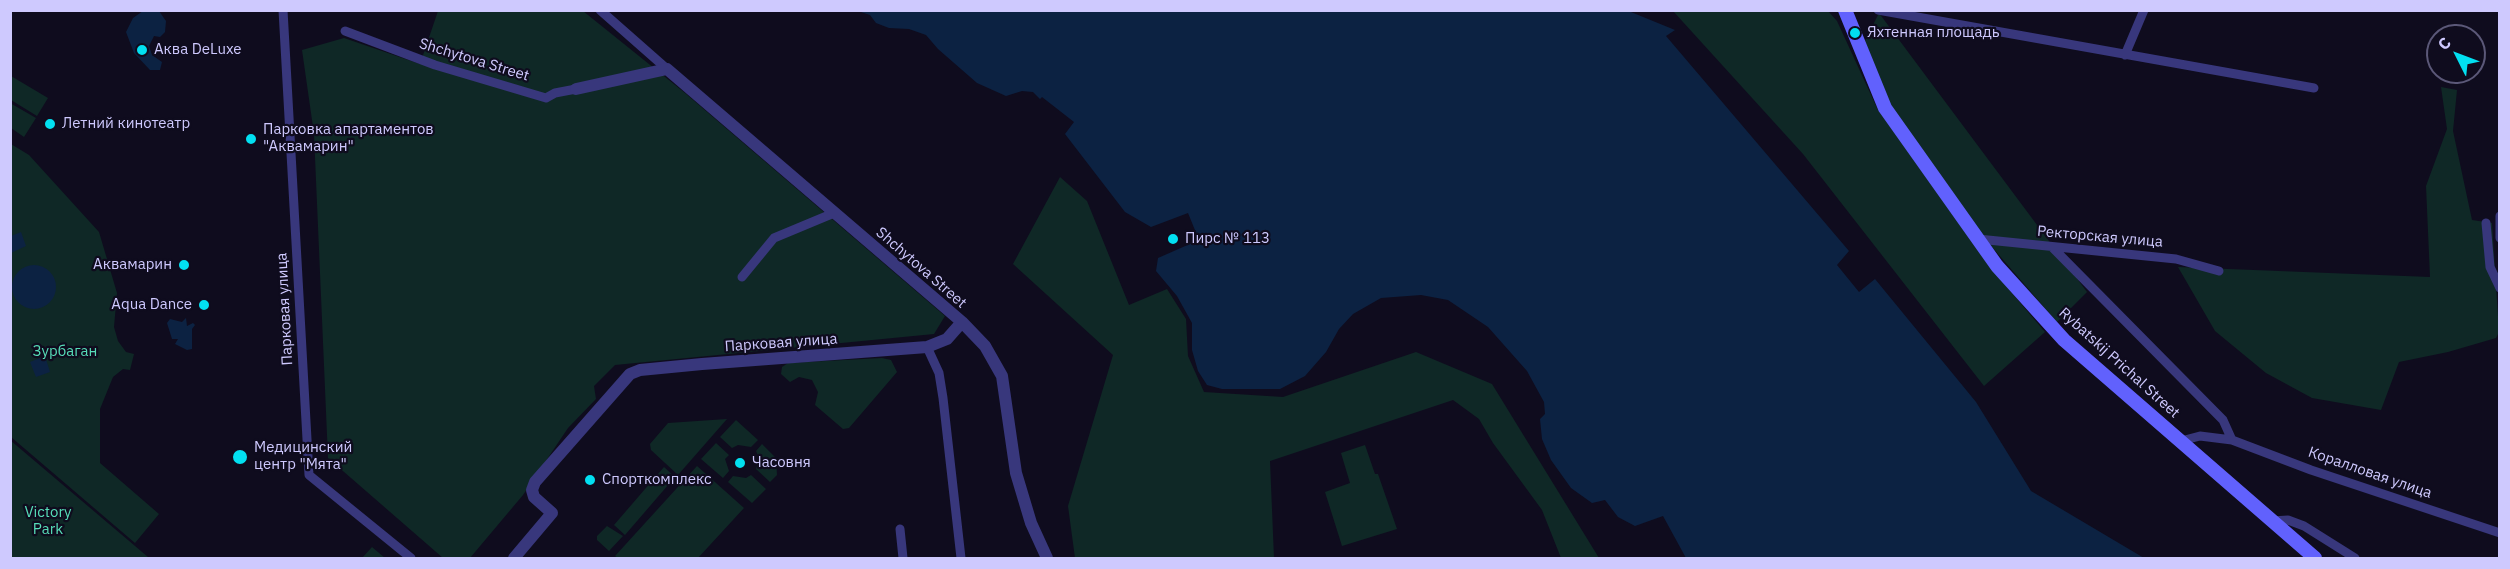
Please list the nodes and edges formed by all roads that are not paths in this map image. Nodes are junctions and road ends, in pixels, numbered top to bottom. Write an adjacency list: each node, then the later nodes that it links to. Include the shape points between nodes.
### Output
1 (283, 10): 27 (street, Парковая улица, via 309,475)
2 (600, 10): 8 (street, Shchytova Street)
3 (1845, 10): 15 (main road, Rybatskij Prichal Street, via 1885,108)
4 (1878, 10): 7 (street)
5 (2144, 10): 7 (street)
6 (345, 30): 10 (street, Shchytova Street, via 435,65 546,98)
7 (2125, 55): 9 (street)
8 (667, 69): 10 (street, Shchytova Street); 11 (street, Shchytova Street)
9 (2314, 88)
10 (576, 89)
11 (834, 213): 18 (street, via 774,238); 20 (street, Shchytova Street)
12 (2499, 216): 14 (street)
13 (2486, 223): 19 (street, via 2490,267)
14 (2499, 238)
15 (1978, 239): 16 (street, Ректорская улица); 23 (main road, Rybatskij Prichal Street, via 1997,266 2064,340)
16 (2053, 248): 17 (street, Ректорская улица, via 2176,259); 22 (street, via 2223,420)
17 (2219, 271)
18 (742, 277)
19 (2499, 288)
20 (962, 322): 21 (street, Парковая улица, via 947,339); 31 (street, Shchytova Street, via 985,345 1002,376 1016,473 1031,523)
21 (927, 347): 28 (street, Парковая улица, via 702,364 630,374 535,482 534,497 552,513); 30 (street, via 939,373)
22 (2232, 440): 23 (street, Коралловая улица, via 2200,436); 26 (street, Коралловая улица)
23 (2181, 441): 24 (main road, Rybatskij Prichal Street)
24 (2272, 521): 32 (main road, Rybatskij Prichal Street); 33 (street, via 2288,520 2304,526)
25 (900, 529): 29 (street)
26 (2499, 533)
27 (411, 558)
28 (513, 558)
29 (903, 558)
30 (961, 558)
31 (1047, 558)
32 (2315, 558)
33 (2355, 558)

